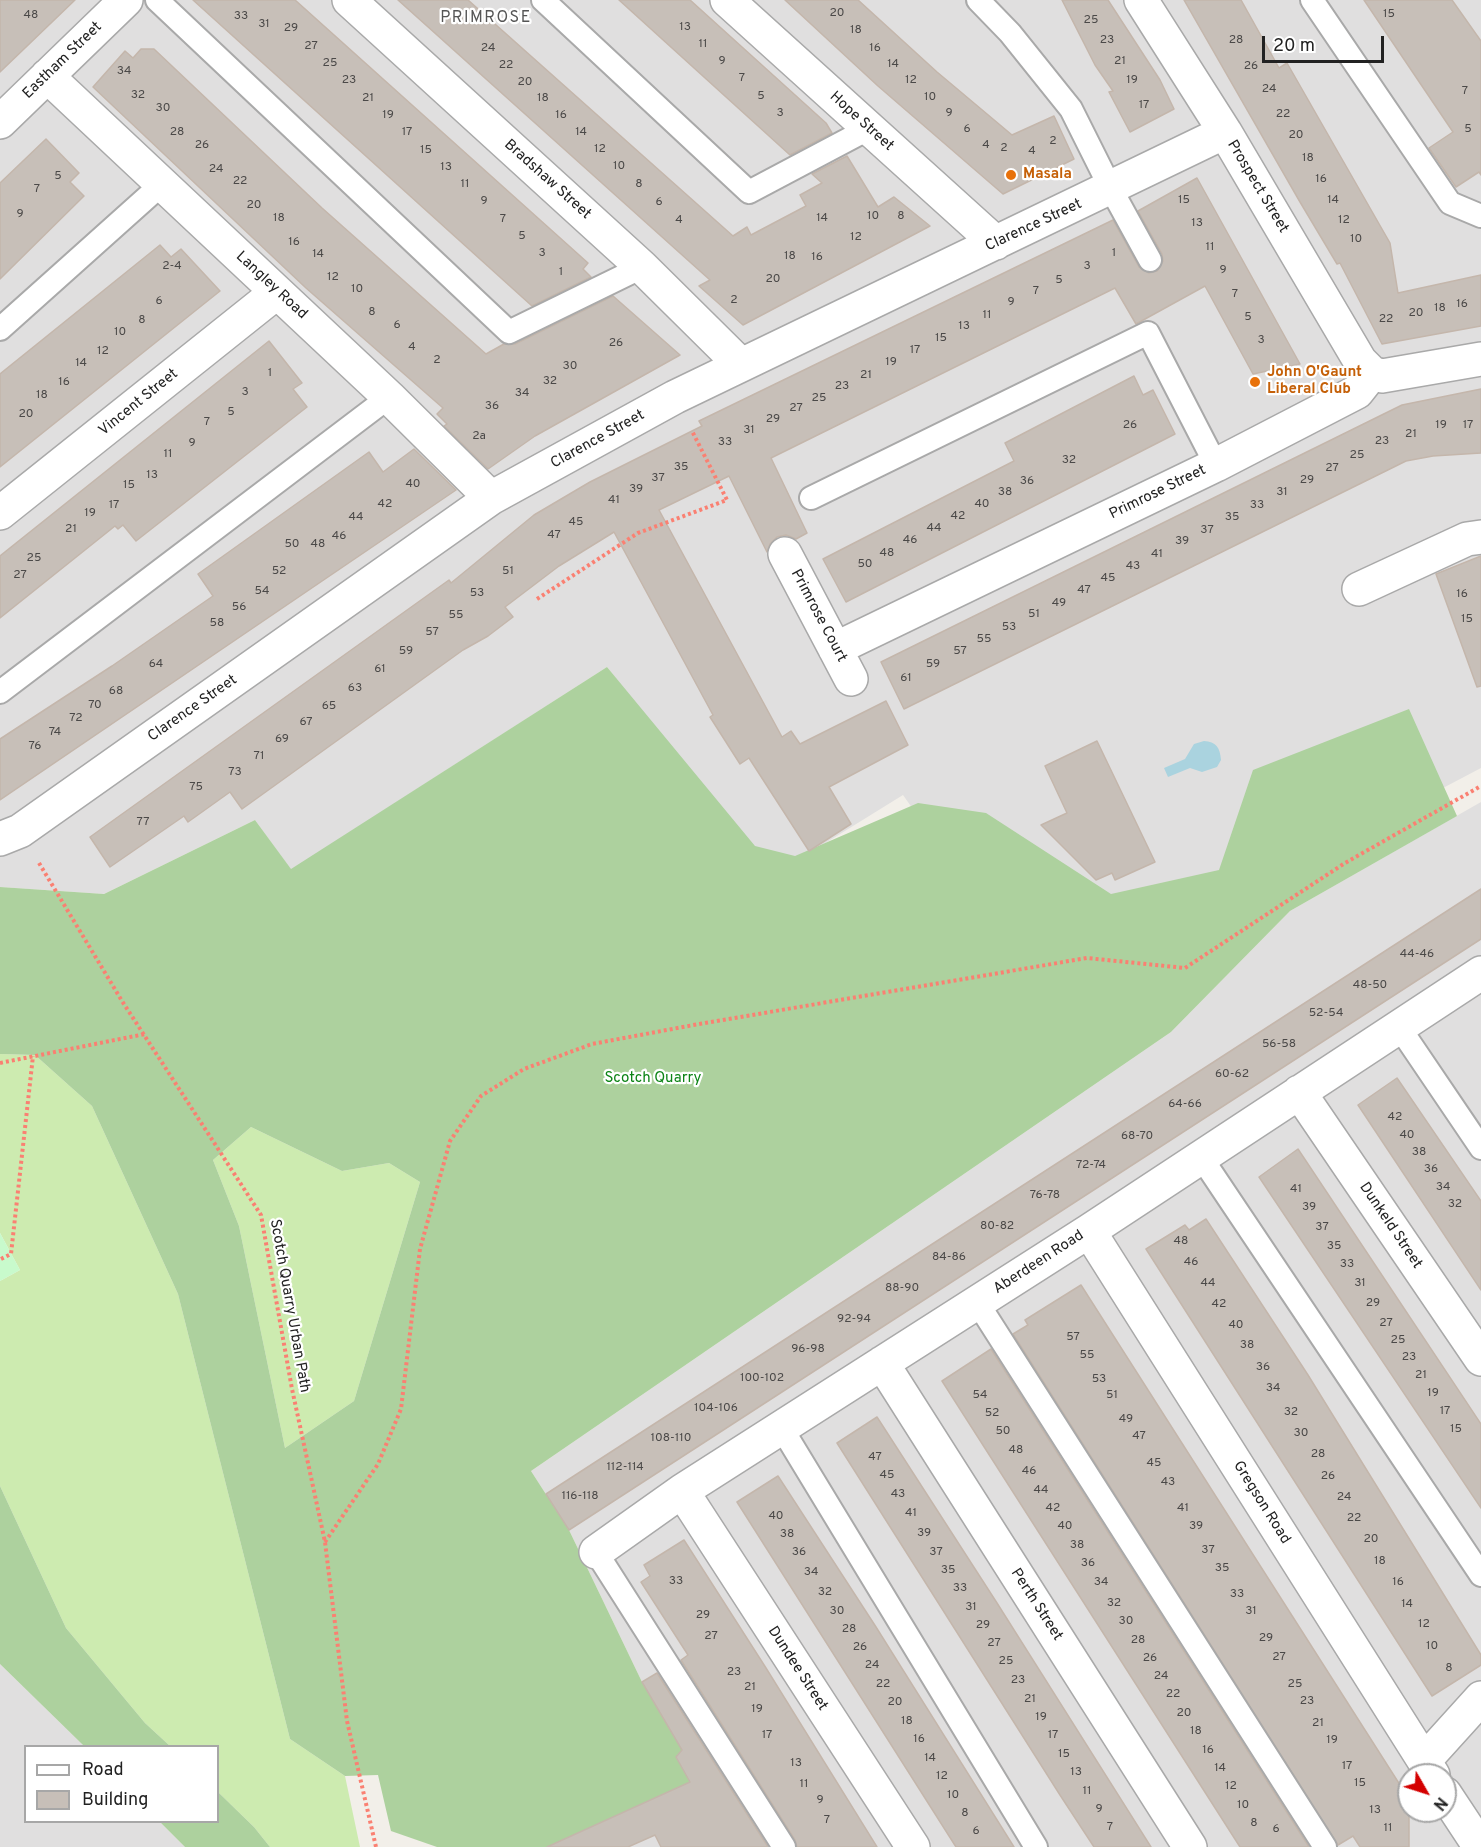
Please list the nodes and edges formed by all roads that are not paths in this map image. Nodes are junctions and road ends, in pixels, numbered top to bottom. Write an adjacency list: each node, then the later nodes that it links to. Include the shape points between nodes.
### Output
1 (126, 0): 9 (street, Eastham Street)
2 (157, 0): 18 (lane, via 509,332)
3 (349, 0): 18 (street, Bradshaw Street)
4 (543, 0): 11 (lane, via 749,192)
5 (726, 0): 11 (street, Hope Street)
6 (978, 0): 14 (lane, via 1071,109)
7 (1141, 0): 12 (street, Prospect Street)
8 (1312, 0): 15 (lane, via 1450,203)
9 (47, 76): 10 (street, Eastham Street); 13 (street, Langley Road)
10 (0, 122)
11 (868, 129): 16 (street, Hope Street)
12 (1225, 132): 14 (street, Clarence Street); 23 (street, Prospect Street, via 1360,361)
13 (162, 184): 19 (street, Langley Road); 20 (lane)
14 (1111, 189): 16 (street, Clarence Street); 17 (lane)
15 (1481, 216)
16 (996, 243): 22 (street, Clarence Street)
17 (1150, 260)
18 (642, 267): 22 (street, Bradshaw Street)
19 (277, 292): 24 (street, Langley Road); 28 (street, Vincent Street)
20 (0, 329)
21 (1481, 359): 23 (street, via 1396,375)
22 (741, 364): 26 (street, Clarence Street)
23 (1372, 373): 25 (street, Primrose Street, via 1357,392)
24 (389, 397): 26 (street, Langley Road); 34 (lane)
25 (1216, 465): 27 (lane, via 1148,333); 32 (street, Primrose Street)
26 (491, 498): 35 (street, Clarence Street)
27 (811, 498)
28 (0, 513)
29 (1481, 537): 31 (street, via 1467,539)
30 (785, 554): 32 (street, Primrose Court)
31 (1359, 589)
32 (835, 649): 33 (street, Primrose Court)
33 (851, 679)
34 (0, 692)
35 (10, 835)
36 (1481, 973): 37 (street, Aberdeen Road)
37 (1399, 1027): 38 (street, Aberdeen Road); 39 (lane)
38 (1299, 1092): 40 (street, Aberdeen Road); 43 (street, Dunkeld Street)
39 (1481, 1148)
40 (1201, 1157): 41 (street, Aberdeen Road); 48 (lane)
41 (1089, 1231): 42 (street, Aberdeen Road); 50 (street, Gregson Road)
42 (977, 1302): 44 (street, Aberdeen Road); 57 (lane)
43 (1481, 1359)
44 (882, 1363): 45 (street, Aberdeen Road); 56 (street, Perth Street)
45 (781, 1426): 46 (street, Aberdeen Road); 55 (lane)
46 (682, 1491): 47 (street, Aberdeen Road); 54 (street, Dundee Street)
47 (596, 1552): 53 (lane)
48 (1481, 1575)
49 (1481, 1698): 51 (street)
50 (1425, 1763)
51 (1432, 1763)
52 (1457, 1812): 58 (street)
53 (784, 1847)
54 (913, 1847)
55 (1036, 1847)
56 (1190, 1847)
57 (1324, 1847)
58 (1480, 1847)

